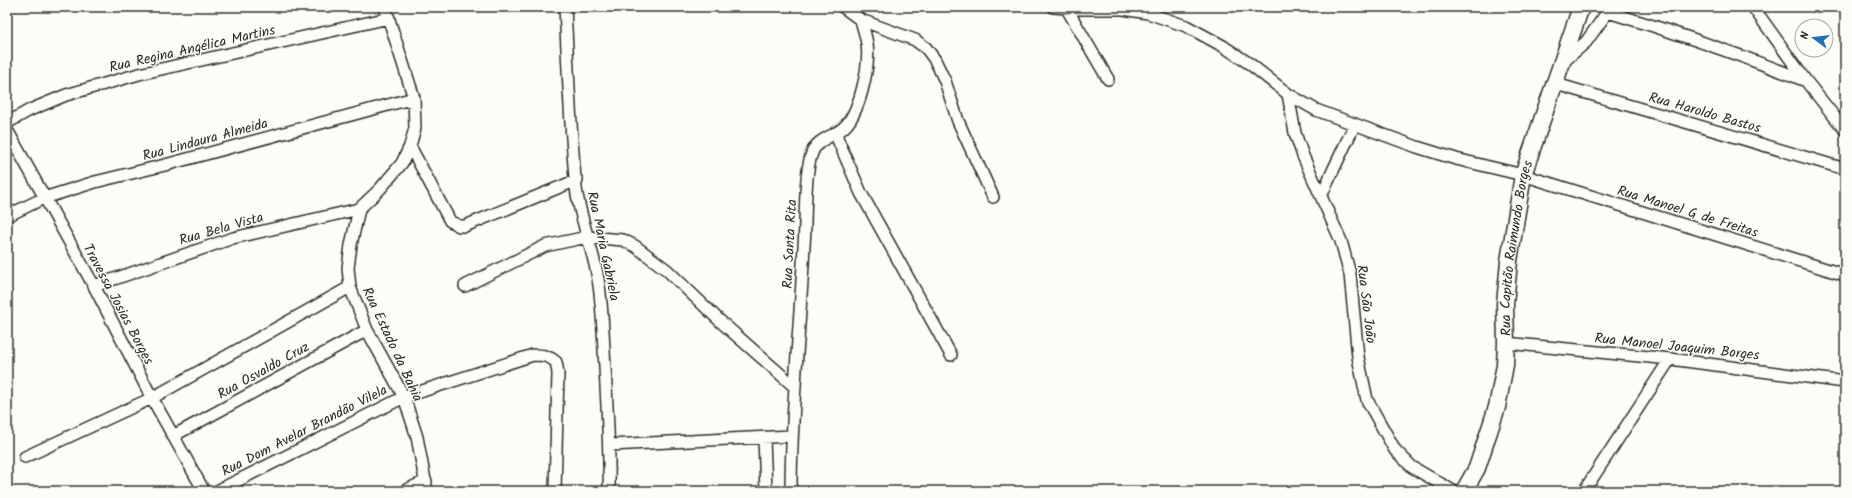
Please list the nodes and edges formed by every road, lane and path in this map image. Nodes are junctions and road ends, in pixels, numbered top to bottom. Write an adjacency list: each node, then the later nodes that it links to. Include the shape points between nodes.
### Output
1 (385, 7): 9 (street)
2 (565, 7): 25 (street, Rua Maria Gabriela, via 572,142)
3 (844, 7): 10 (street)
4 (1053, 7): 7 (street)
5 (1581, 7): 11 (street, Rua Capitão Raimundo Borges)
6 (1752, 7): 13 (street)
7 (1068, 8): 12 (street); 15 (street, via 1123,9 1148,13 1186,26 1224,46)
8 (1610, 10): 11 (street, via 1586,42); 13 (street)
9 (389, 18): 16 (street); 17 (street, Rua Regina Angélica Martins, via 117,80 66,95)
10 (861, 20): 21 (street, Rua Santa Rita, via 867,44 865,77 852,117); 27 (street, via 915,40 926,48 935,60 958,121)
11 (1564, 61): 14 (street, Rua Capitão Raimundo Borges)
12 (1108, 79)
13 (1806, 81): 20 (street)
14 (1556, 84): 23 (street, Rua Haroldo Bastos); 24 (street, Rua Capitão Raimundo Borges)
15 (1288, 94): 18 (street, via 1316,110); 26 (street, Rua São João, via 1295,133)
16 (414, 98): 22 (street, via 415,128); 28 (street, Rua Lindaura Almeida, via 95,182)
17 (7, 123)
18 (1355, 124): 24 (street, via 1456,159); 26 (street)
19 (7, 130): 28 (street, Travessa Josias Borges)
20 (1845, 130)
21 (834, 133): 38 (street, via 861,193); 41 (street, Rua Santa Rita, via 817,144 814,149 808,177)
22 (410, 146): 25 (street, via 450,221 459,226 465,226); 29 (street, via 402,163)
23 (1845, 169)
24 (1523, 175): 32 (street, Rua Manoel G de Freitas); 37 (street, Rua Capitão Raimundo Borges, via 1509,261 1505,304)
25 (577, 180): 31 (street, Rua Maria Gabriela, via 576,187)
26 (1321, 196): 57 (street, Rua São João, via 1341,240 1350,274 1358,357 1367,400 1395,450 1412,467)
27 (993, 197)
28 (44, 198): 30 (street, Rua Lindaura Almeida); 33 (street, Travessa Josias Borges)
29 (359, 209): 33 (street, Rua Bela Vista, via 233,238); 35 (street, Rua Estado da Bahia, via 350,250)
30 (7, 216)
31 (587, 237): 34 (street, via 545,246); 41 (street, via 623,240 636,246 667,270); 47 (street, Rua Maria Gabriela, via 598,278)
32 (1845, 275)
33 (94, 286): 43 (street, Travessa Josias Borges)
34 (465, 286)
35 (350, 287): 36 (street, Rua Estado da Bahia); 43 (street)
36 (367, 330): 42 (street, Rua Estado da Bahia); 44 (street, Rua Osvaldo Cruz)
37 (1506, 343): 39 (street, Rua Manoel Joaquim Borges); 58 (street, Rua Capitão Raimundo Borges, via 1497,406 1477,468)
38 (951, 355)
39 (1670, 360): 40 (street, Rua Manoel Joaquim Borges); 59 (street)
40 (1845, 382)
41 (795, 387): 45 (street, Rua Santa Rita)
42 (404, 397): 49 (street, Rua Estado da Bahia, via 417,437); 51 (street, Rua Dom Avelar Brandão Vilela); 53 (street, Rua Dom Avelar Brandão Vilela, via 533,355 550,357 556,362 558,373)
43 (152, 398): 44 (street, Travessa Josias Borges); 48 (street)
44 (173, 436): 50 (street, Travessa Josias Borges)
45 (791, 436): 46 (street); 56 (street, Rua Santa Rita)
46 (764, 438): 47 (street); 55 (street)
47 (610, 445): 54 (street, Rua Maria Gabriela)
48 (25, 457)
49 (426, 486): 52 (street)
50 (204, 491)
51 (217, 491)
52 (404, 491)
53 (555, 491)
54 (609, 491)
55 (766, 491)
56 (791, 491)
57 (1453, 491)
58 (1464, 491)
59 (1584, 491)

